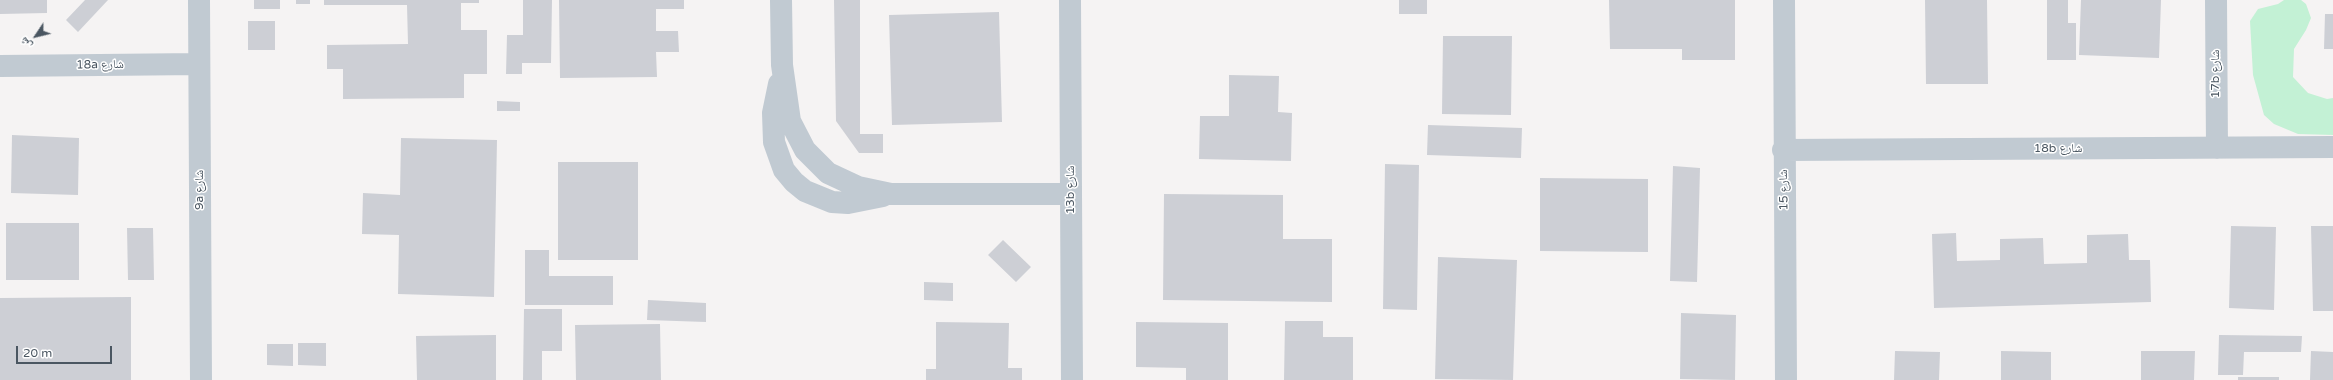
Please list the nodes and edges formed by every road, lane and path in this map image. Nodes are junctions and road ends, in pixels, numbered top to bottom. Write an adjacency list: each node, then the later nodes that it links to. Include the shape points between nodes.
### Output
1 (199, 0): 6 (street, 9a شارع)
2 (781, 0): 7 (street)
3 (1070, 0): 13 (street, 13b شارع)
4 (1784, 0): 11 (street, شارع 15)
5 (2216, 0): 10 (street, 17b شارع)
6 (199, 64): 8 (street, 18a شارع); 14 (street, 9a شارع)
7 (782, 65): 12 (street, via 790,120 804,150 824,170 842,182); 12 (street, via 773,113 774,142 784,170 794,182 812,194 832,202 862,202)
8 (0, 66)
9 (2333, 147): 10 (street, 18b شارع)
10 (2217, 148): 11 (street, 18b شارع)
11 (1783, 150): 16 (street, شارع 15)
12 (891, 194): 13 (street)
13 (1071, 194): 15 (street, 13b شارع)
14 (201, 380)
15 (1072, 380)
16 (1786, 380)

